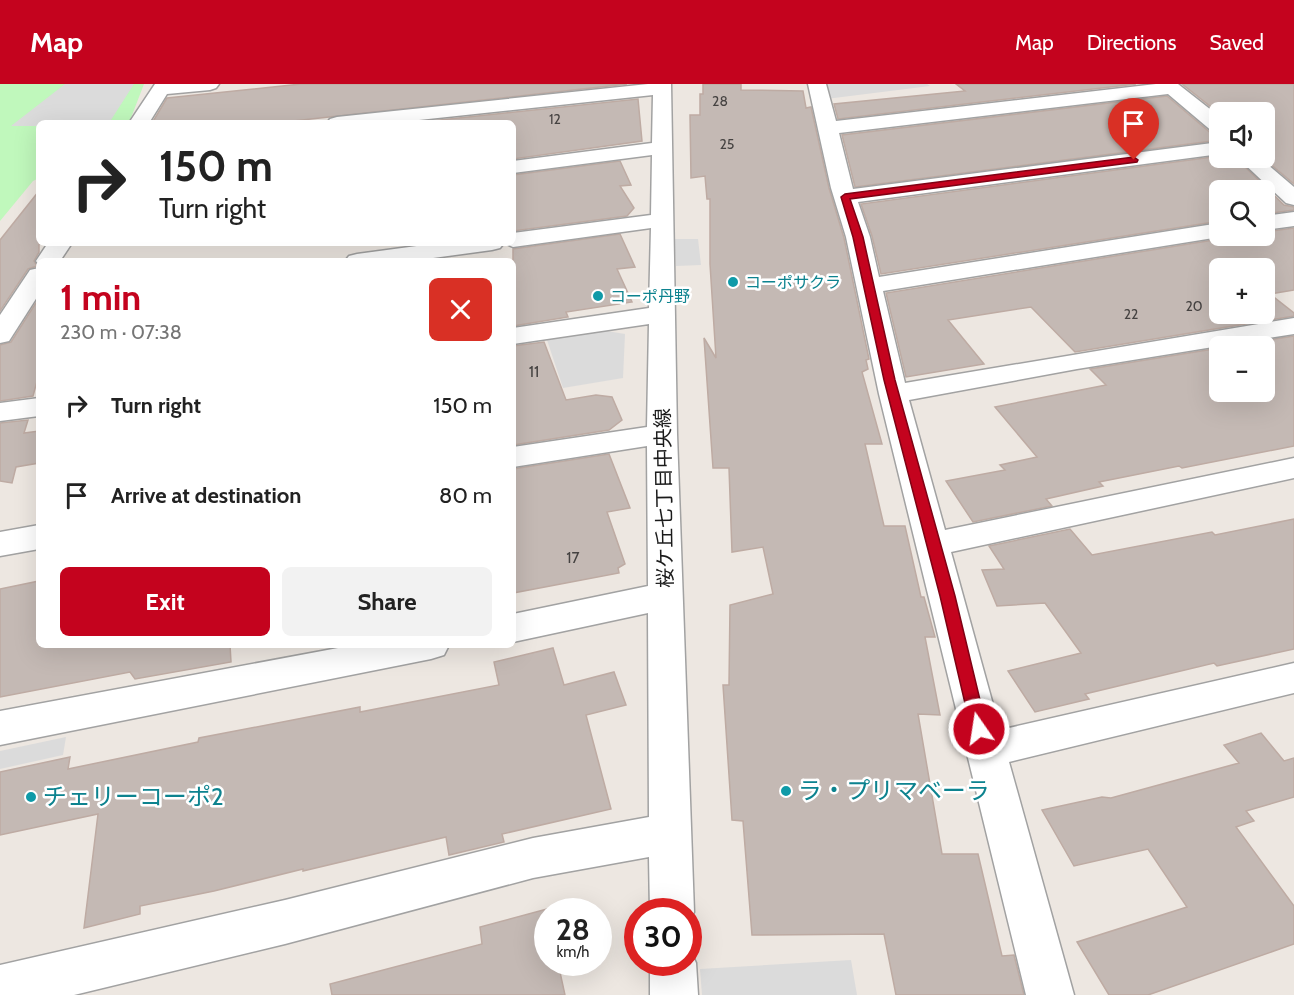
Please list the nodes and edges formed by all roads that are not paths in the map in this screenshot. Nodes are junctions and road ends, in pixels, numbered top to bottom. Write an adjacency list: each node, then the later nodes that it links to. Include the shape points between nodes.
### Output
1 (210, 84): 5 (street)
2 (817, 84): 9 (street)
3 (662, 86): 8 (street); 10 (street, 桜ケ丘七丁目中央線)
4 (1168, 86): 6 (street); 9 (street)
5 (163, 87): 7 (street)
6 (1209, 119)
7 (141, 120)
8 (363, 120)
9 (827, 128): 14 (street)
10 (662, 148): 12 (street); 17 (street, 桜ケ丘七丁目中央線)
11 (1209, 149): 14 (street)
12 (516, 167)
13 (1260, 168): 15 (street)
14 (845, 197): 24 (street)
15 (1294, 198)
16 (1294, 219): 18 (street)
17 (662, 220): 20 (street); 26 (street, 桜ケ丘七丁目中央線)
18 (1275, 222)
19 (1209, 232): 24 (street)
20 (516, 240)
21 (470, 246): 22 (street)
22 (380, 258)
23 (36, 284): 25 (street)
24 (869, 286): 30 (street)
25 (29, 305): 28 (street)
26 (661, 314): 29 (street); 33 (street, 桜ケ丘七丁目中央線)
27 (1294, 326): 30 (street)
28 (0, 335)
29 (516, 336)
30 (893, 394): 38 (street)
31 (36, 407): 32 (street)
32 (0, 412)
33 (662, 434): 34 (street); 39 (street, 桜ケ丘七丁目中央線)
34 (516, 458)
35 (1294, 468): 38 (street)
36 (36, 538): 37 (street)
37 (0, 544)
38 (933, 544): 44 (street)
39 (666, 596): 40 (street); 45 (street, 桜ケ丘七丁目中央線)
40 (516, 627)
41 (415, 648): 43 (street)
42 (1294, 678): 44 (street)
43 (0, 728)
44 (985, 751): 50 (street)
45 (670, 833): 46 (street, 桜ケ丘七丁目中央線); 48 (street, via 533,858)
46 (672, 898)
47 (673, 976): 49 (street)
48 (0, 989)
49 (674, 995)
50 (1050, 995)

